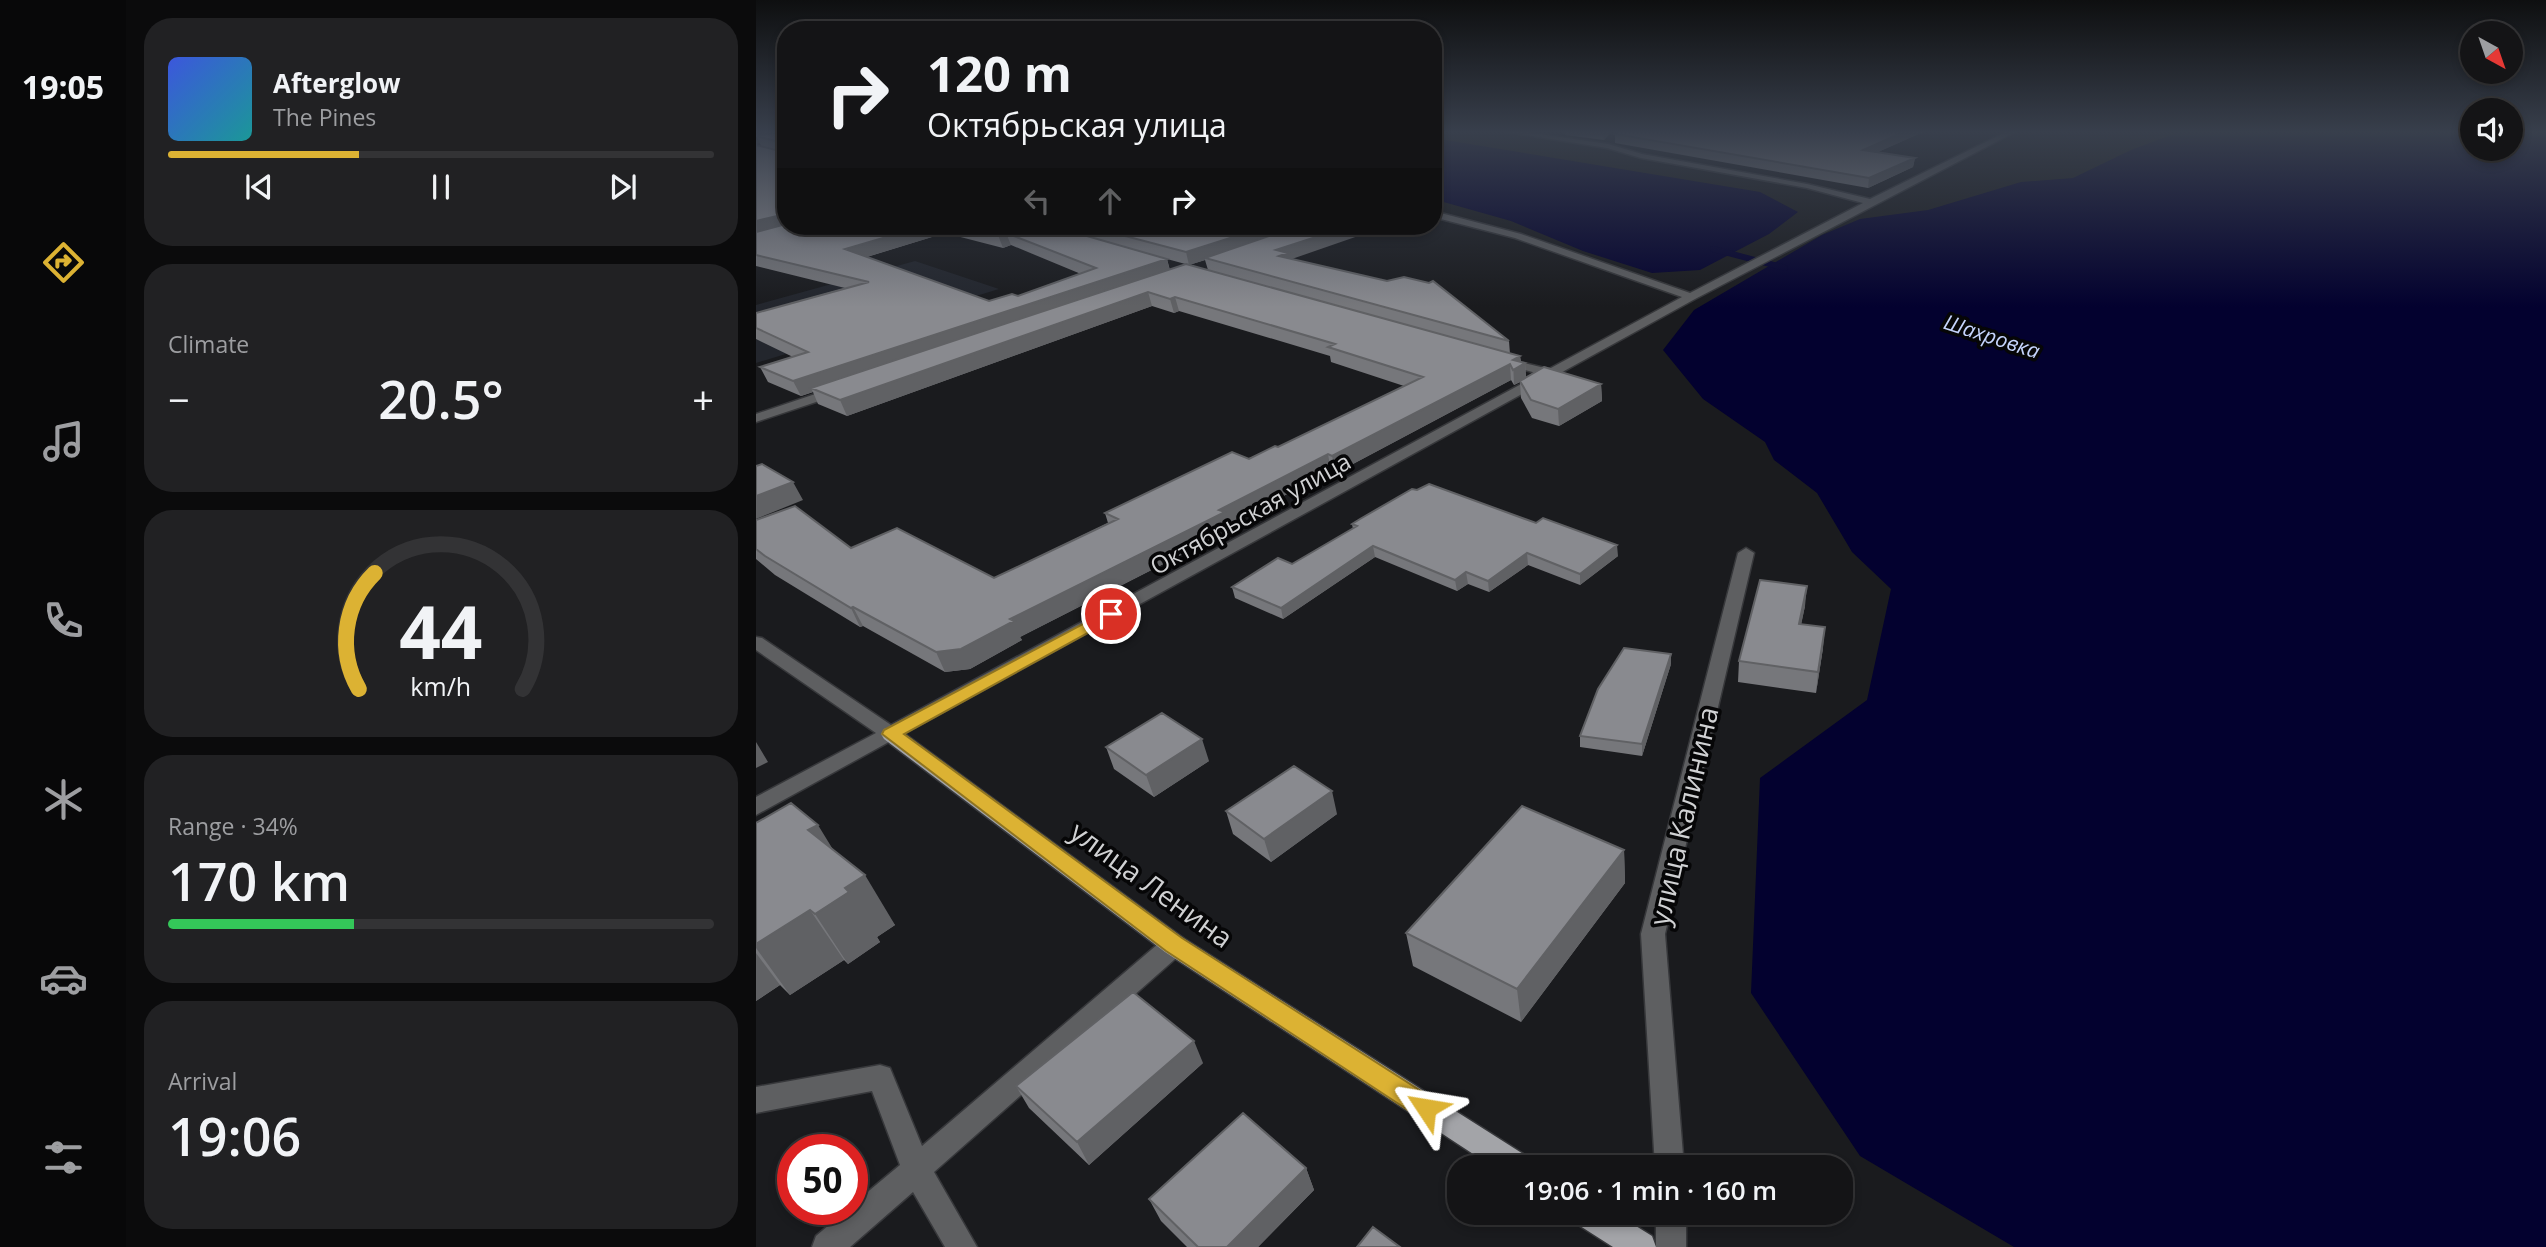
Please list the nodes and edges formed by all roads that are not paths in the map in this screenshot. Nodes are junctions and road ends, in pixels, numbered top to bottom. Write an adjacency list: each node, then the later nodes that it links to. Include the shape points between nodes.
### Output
1 (1824, 190): 3 (street)
2 (1895, 190): 3 (street)
3 (1871, 202): 5 (street, Октябрьская улица)
4 (1442, 216): 5 (street, via 1518,236)
5 (1691, 297): 7 (street, Октябрьская улица)
6 (1488, 356): 7 (street)
7 (1553, 374): 12 (street, Октябрьская улица)
8 (848, 386): 9 (street)
9 (756, 418)
10 (1746, 553): 17 (street, улица Калинина, via 1653,934)
11 (756, 642): 12 (street, улица Ленина)
12 (891, 734): 13 (street, Октябрьская улица); 14 (main road, улица Ленина)
13 (756, 807)
14 (1174, 945): 16 (main road, улица Ленина); 18 (street)
15 (756, 1100): 18 (street, via 880,1077)
16 (1499, 1155)
17 (1668, 1155)
18 (917, 1171): 21 (street); 22 (street)
19 (1607, 1225): 23 (main road)
20 (1671, 1225): 24 (street)
21 (827, 1247)
22 (962, 1247)
23 (1641, 1247)
24 (1671, 1247)

